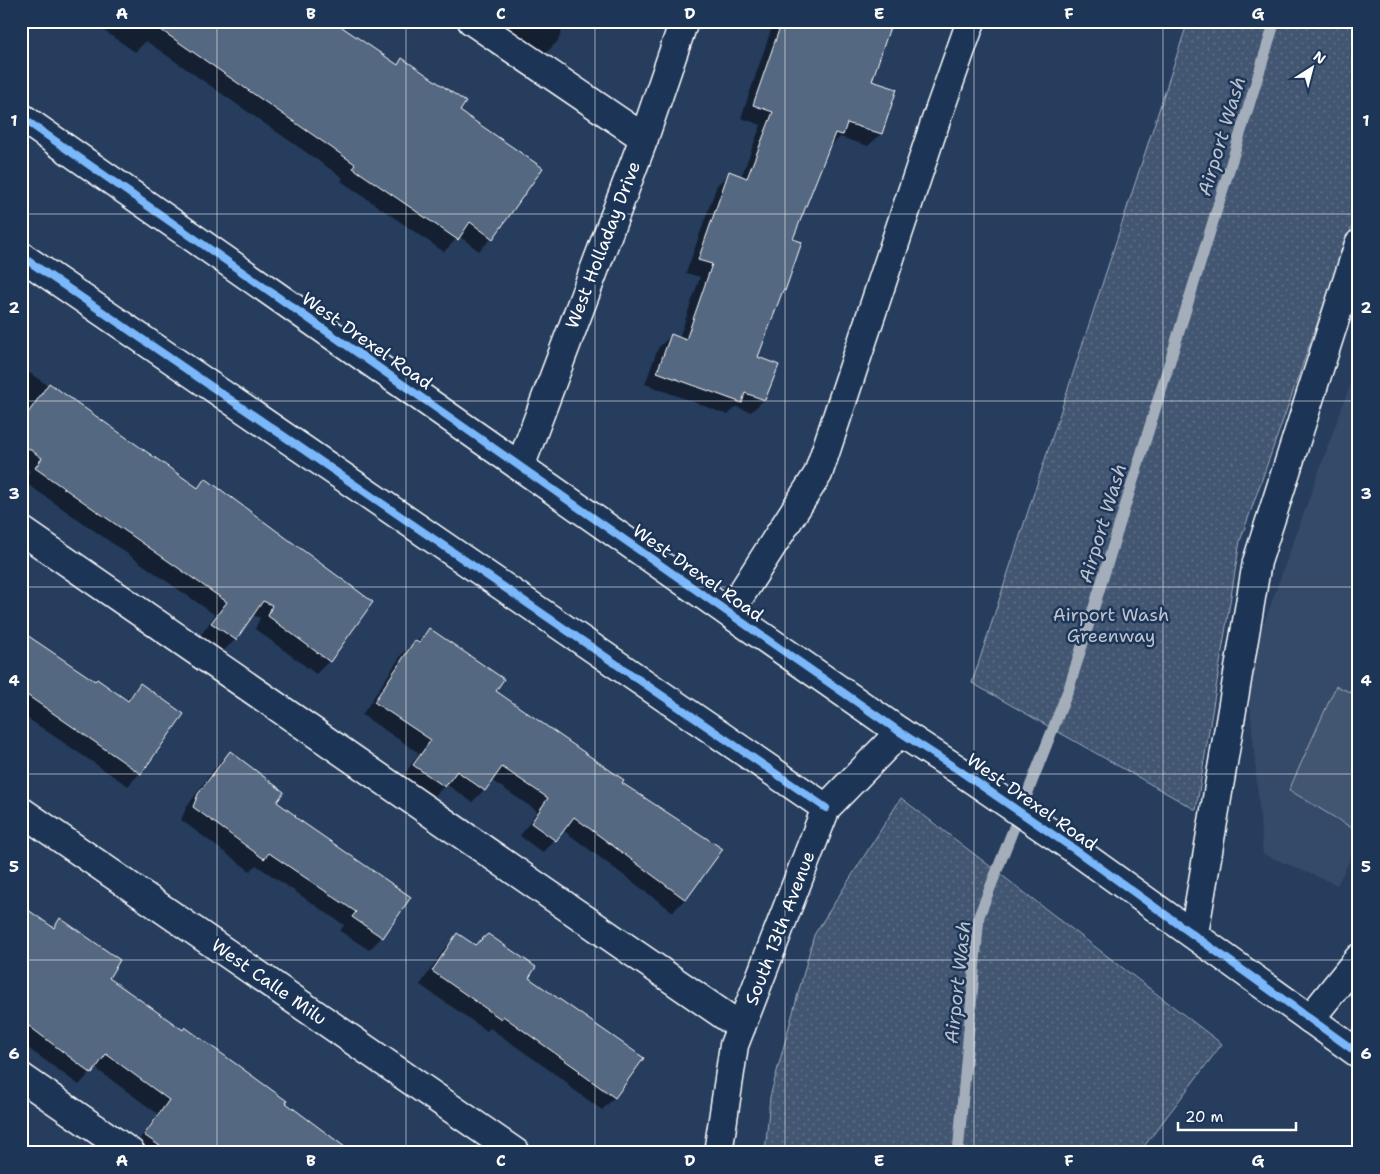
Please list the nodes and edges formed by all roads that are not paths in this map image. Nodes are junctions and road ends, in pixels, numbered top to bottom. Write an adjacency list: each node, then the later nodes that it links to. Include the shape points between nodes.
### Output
1 (472, 21): 5 (street)
2 (684, 21): 5 (street, West Holladay Drive)
3 (971, 21): 10 (street, via 818,474)
4 (21, 117): 8 (street, West Drexel Road)
5 (644, 138): 8 (street, West Holladay Drive)
6 (1359, 244): 14 (street, via 1257,562)
7 (21, 256): 12 (street)
8 (520, 467): 10 (street, West Drexel Road)
9 (21, 530): 17 (street)
10 (728, 613): 11 (street, West Drexel Road)
11 (900, 732): 12 (street, South 13th Avenue); 14 (street, West Drexel Road, via 1074,848)
12 (826, 808): 17 (street, South 13th Avenue)
13 (21, 811): 21 (street, West Calle Milu)
14 (1194, 934): 16 (street, West Drexel Road)
15 (1359, 958): 16 (street)
16 (1310, 1019): 18 (street, West Drexel Road)
17 (741, 1027): 22 (street, South 13th Avenue, via 734,1045)
18 (1359, 1054)
19 (21, 1077): 20 (street)
20 (131, 1153)
21 (516, 1153)
22 (718, 1153)

